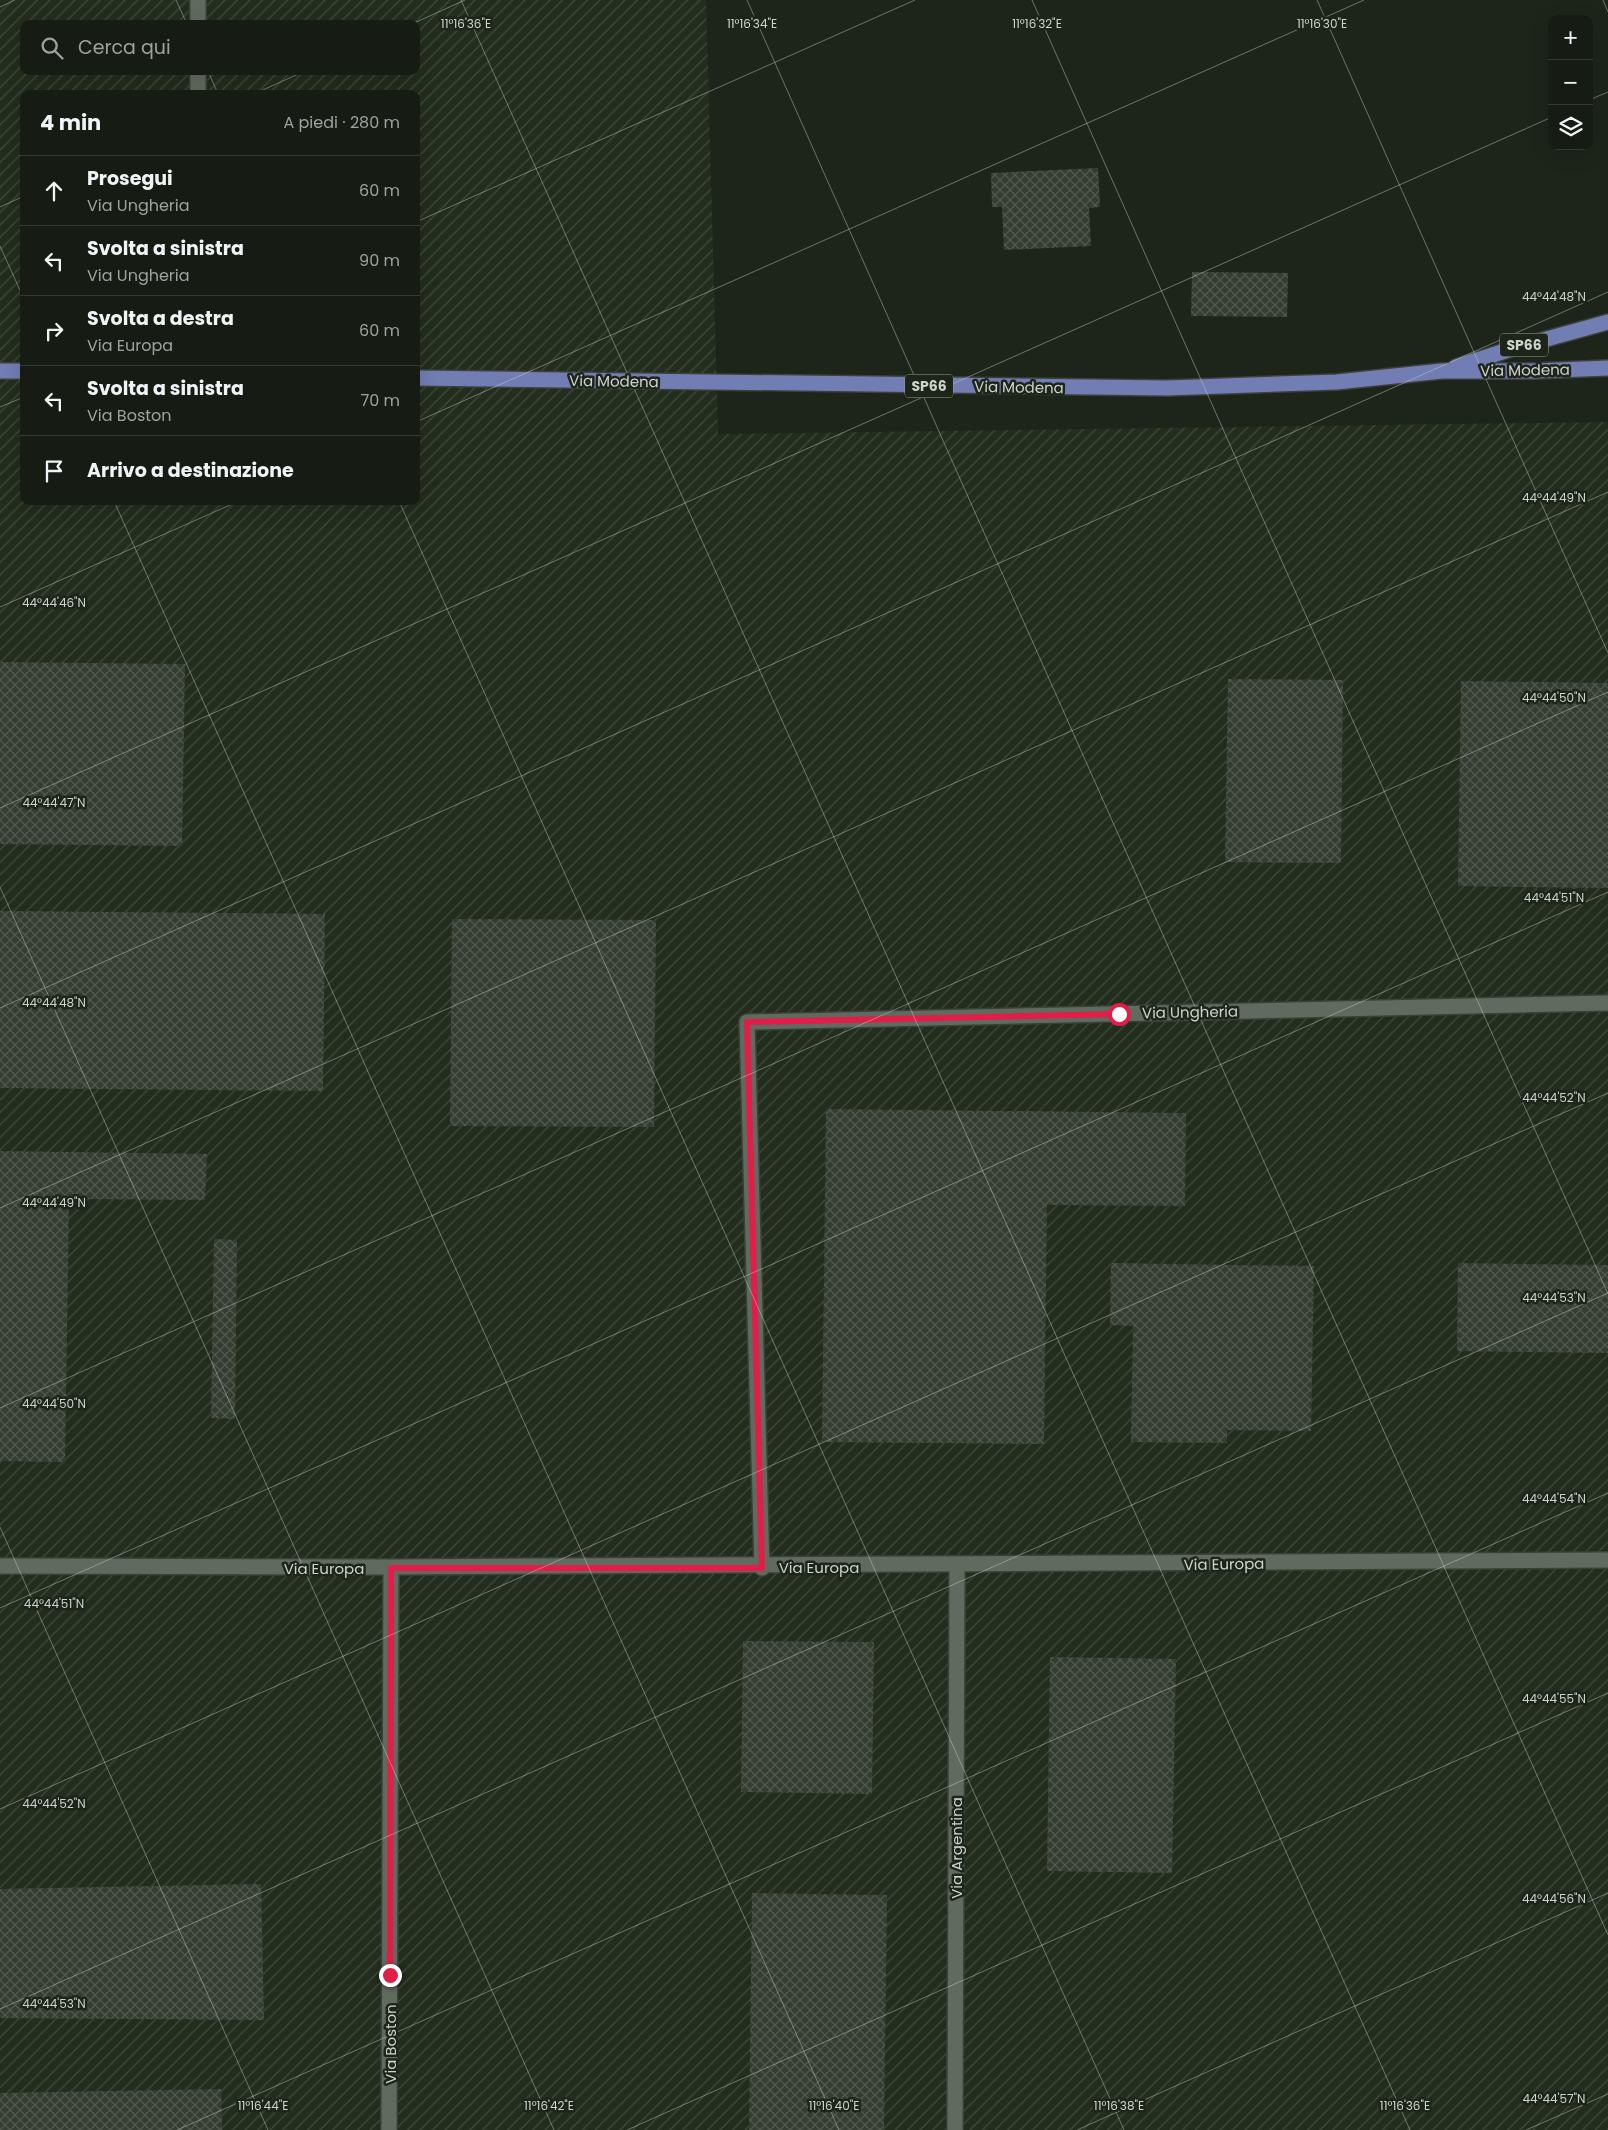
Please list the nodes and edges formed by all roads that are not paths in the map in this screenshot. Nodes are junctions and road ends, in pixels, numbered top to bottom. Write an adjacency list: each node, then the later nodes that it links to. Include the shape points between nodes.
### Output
1 (198, 0): 2 (street)
2 (198, 20)
3 (198, 75): 4 (street)
4 (198, 90)
5 (1608, 322): 9 (main road, Via Modena / SP66)
6 (1608, 368): 9 (main road, Via Modena / SP66)
7 (0, 371): 8 (main road)
8 (20, 371)
9 (1442, 371): 10 (main road, Via Modena / SP66, via 1337,382 1167,388)
10 (420, 378)
11 (1608, 1003): 16 (street, Via Ungheria, via 747,1022)
12 (1608, 1560): 14 (street, Via Europa)
13 (0, 1566): 15 (street, Via Europa)
14 (957, 1567): 16 (street, Via Europa); 18 (street, Via Argentina)
15 (391, 1568): 16 (street, Via Europa); 17 (street, Via Boston)
16 (762, 1568)
17 (389, 2130)
18 (955, 2130)

